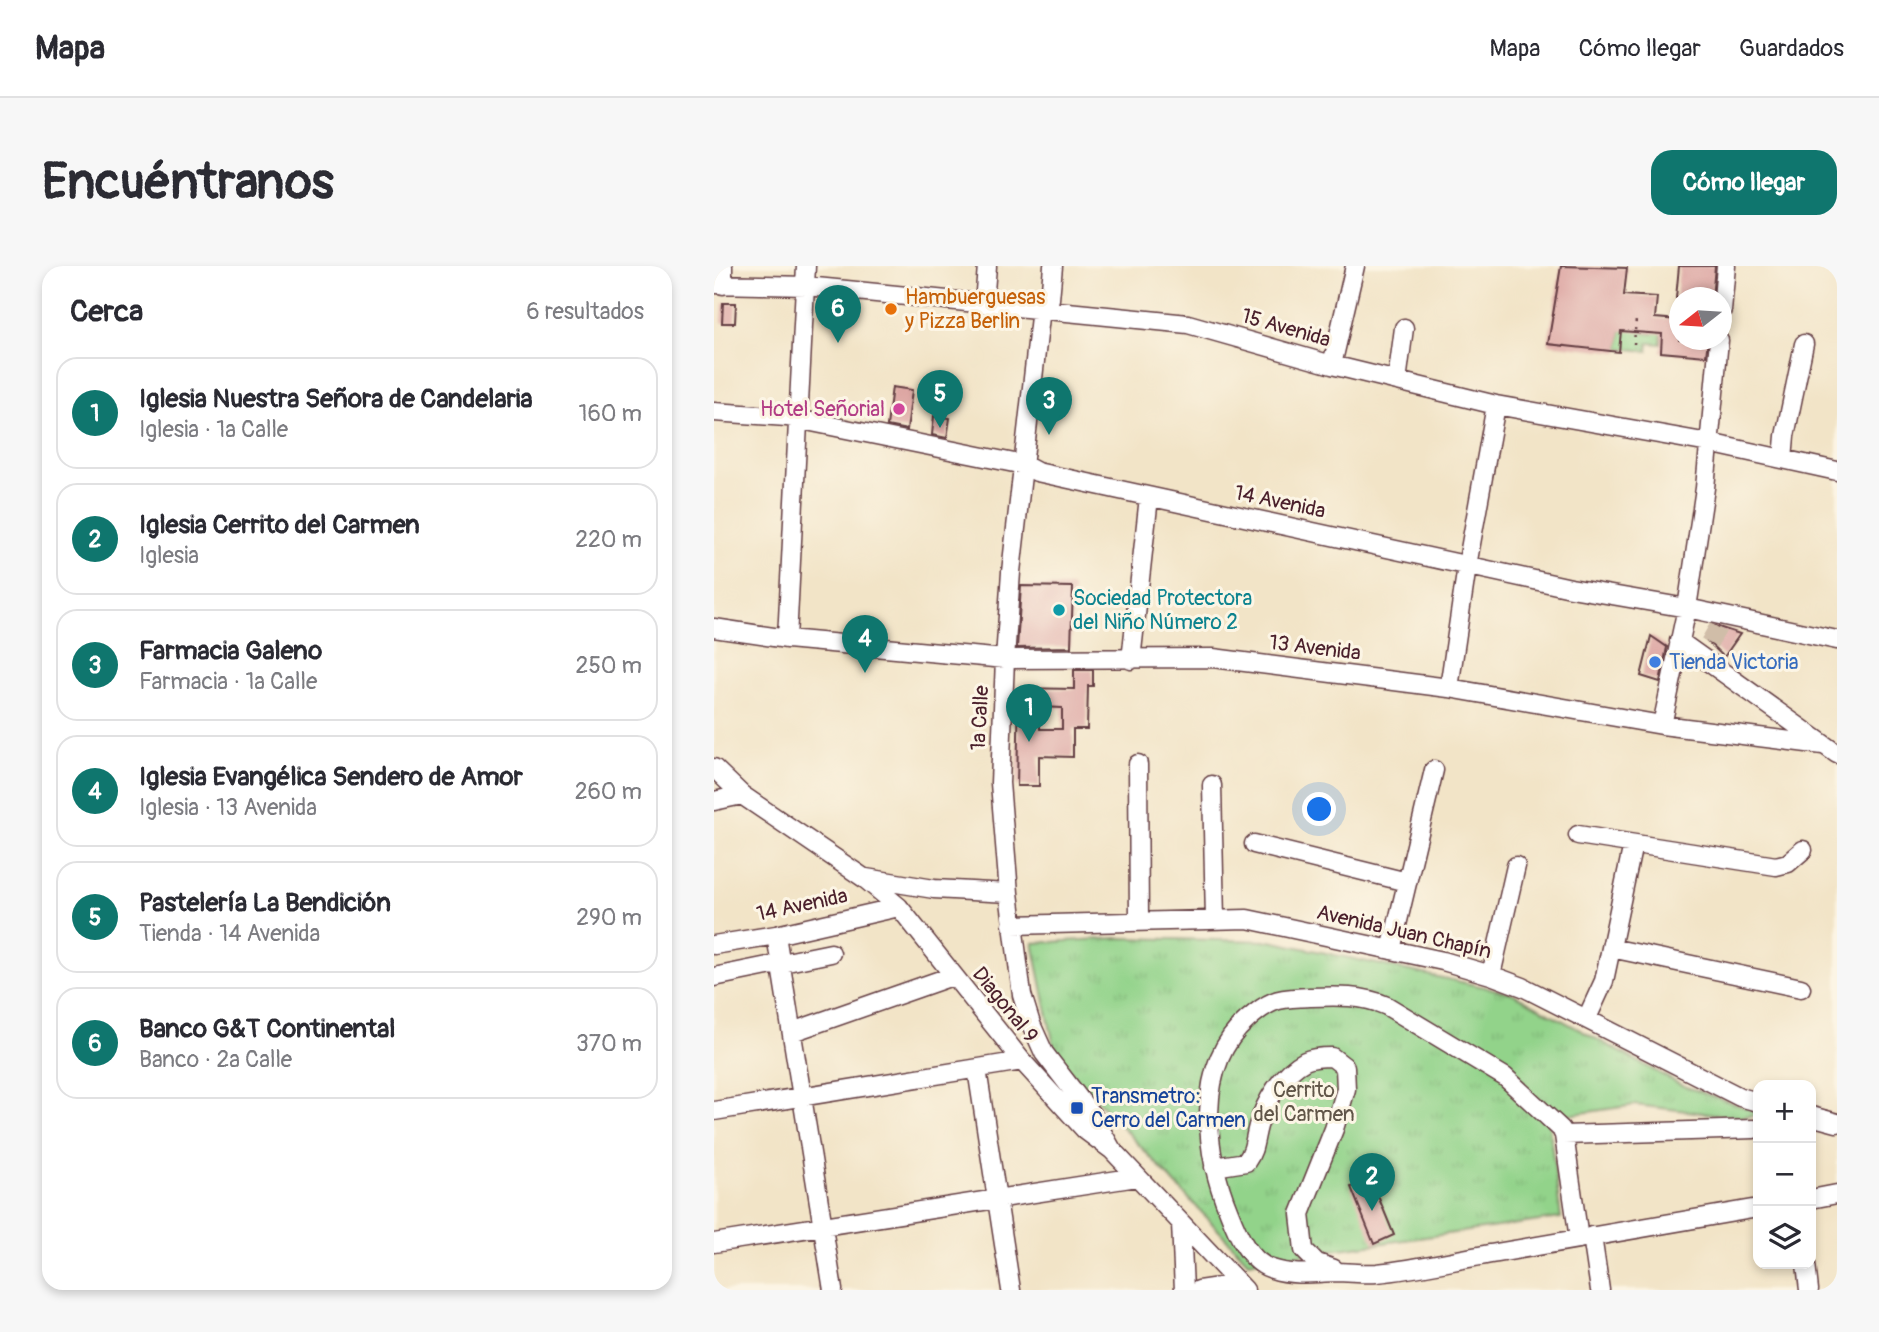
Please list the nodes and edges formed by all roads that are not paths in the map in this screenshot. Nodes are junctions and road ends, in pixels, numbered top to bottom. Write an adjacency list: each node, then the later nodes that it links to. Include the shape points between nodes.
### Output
1 (723, 266): 7 (street)
2 (806, 266): 8 (street)
3 (987, 266): 10 (street)
4 (1053, 266): 11 (street, 1a Calle, via 1050,299)
5 (1355, 266): 15 (street)
6 (1726, 266): 9 (street)
7 (718, 284): 8 (street, 15 Avenida)
8 (806, 286): 10 (street, 15 Avenida); 19 (street)
9 (1724, 287)
10 (984, 304): 11 (street, 15 Avenida)
11 (1041, 308): 15 (street, 15 Avenida, via 1188,324); 22 (street, 1a Calle)
12 (1404, 328): 16 (street)
13 (1804, 344): 21 (street)
14 (1718, 350): 20 (street)
15 (1332, 365): 16 (street, 15 Avenida)
16 (1397, 381): 17 (street, 15 Avenida)
17 (1496, 405): 20 (street, 15 Avenida); 25 (street)
18 (714, 412): 19 (street, 14 Avenida)
19 (799, 419): 22 (street, 14 Avenida); 28 (street)
20 (1709, 443): 21 (street, 15 Avenida); 26 (street)
21 (1783, 459): 23 (street, 15 Avenida)
22 (1024, 466): 24 (street, 14 Avenida); 31 (street, 1a Calle)
23 (1837, 471)
24 (1149, 496): 25 (street, 14 Avenida); 32 (street)
25 (1466, 566): 26 (street, 14 Avenida); 33 (street)
26 (1687, 608): 29 (street, 14 Avenida, via 1721,620); 30 (street)
27 (714, 628): 28 (street, 13 Avenida)
28 (787, 639): 31 (street, 13 Avenida)
29 (1837, 640)
30 (1679, 641): 34 (street); 35 (street, via 1705,650)
31 (1005, 659): 32 (street, 13 Avenida); 49 (street, 1a Calle, via 1000,783)
32 (1131, 660): 33 (street, 13 Avenida, via 1213,658)
33 (1449, 688): 34 (street, 13 Avenida)
34 (1662, 725): 35 (street, 13 Avenida)
35 (1830, 750)
36 (1138, 764): 52 (street)
37 (714, 768): 40 (street, Diagonal 9)
38 (1434, 770): 48 (street)
39 (1212, 785): 51 (street)
40 (742, 795): 41 (street); 47 (street, Diagonal 9)
41 (714, 801)
42 (1578, 835): 44 (street)
43 (1254, 844): 48 (street)
44 (1633, 844): 45 (street, via 1776,866 1788,863); 56 (street)
45 (1803, 850)
46 (1516, 866): 60 (street)
47 (864, 878): 49 (street, 14 Avenida, via 934,889); 50 (street, Diagonal 9)
48 (1407, 882): 57 (street)
49 (1009, 893): 53 (street, 1a Calle)
50 (899, 907): 54 (street, 14 Avenida); 61 (street, Diagonal 9)
51 (1215, 920): 52 (street, Avenida Juan Chapín); 57 (street, Avenida Juan Chapín, via 1247,919)
52 (1139, 922): 53 (street, Avenida Juan Chapín)
53 (1012, 925): 75 (street, 1a Calle, via 1031,1024 1044,1053 1094,1118)
54 (776, 935): 55 (street, 14 Avenida); 59 (street)
55 (714, 945)
56 (1611, 948): 63 (street); 64 (street, via 1604,981)
57 (1391, 950): 60 (street, Avenida Juan Chapín)
58 (831, 953): 59 (street)
59 (781, 965): 62 (street); 65 (street)
60 (1491, 975): 64 (street, Avenida Juan Chapín)
61 (952, 976): 65 (street); 66 (street, Diagonal 9)
62 (714, 977)
63 (1801, 988)
64 (1587, 1018): 69 (street, Avenida Juan Chapín)
65 (792, 1032): 68 (street)
66 (1021, 1061): 67 (street); 75 (street, Diagonal 9, via 1084,1130)
67 (977, 1069): 68 (street); 80 (street)
68 (802, 1097): 70 (street); 83 (street)
69 (1753, 1101)
70 (714, 1111)
71 (1816, 1117): 72 (street)
72 (1837, 1123)
73 (1753, 1129): 74 (street)
74 (1564, 1135): 76 (street, via 1504,1077 1387,1006 1356,997 1289,999 1273,1001 1257,1011 1230,1036 1211,1088); 84 (street)
75 (1112, 1150): 77 (street, Diagonal 9)
76 (1214, 1167): 87 (street, via 1237,1233 1261,1264 1293,1274); 87 (street, via 1246,1162 1269,1098 1305,1061 1332,1057 1345,1067 1346,1089 1317,1177 1303,1202 1300,1226 1307,1255)
77 (1138, 1177): 80 (street); 82 (street, Diagonal 9)
78 (1837, 1195): 79 (street)
79 (1816, 1198)
80 (997, 1199): 83 (street); 90 (street)
81 (1753, 1209): 84 (street)
82 (1181, 1223): 88 (street, Diagonal 9); 91 (street)
83 (823, 1227): 85 (street); 89 (street)
84 (1586, 1237): 87 (street, via 1379,1273); 93 (street)
85 (714, 1243)
86 (1807, 1269): 94 (street)
87 (1344, 1272)
88 (1242, 1287): 92 (street)
89 (833, 1290)
90 (1011, 1290)
91 (1184, 1290)
92 (1199, 1290)
93 (1600, 1290)
94 (1809, 1290)

